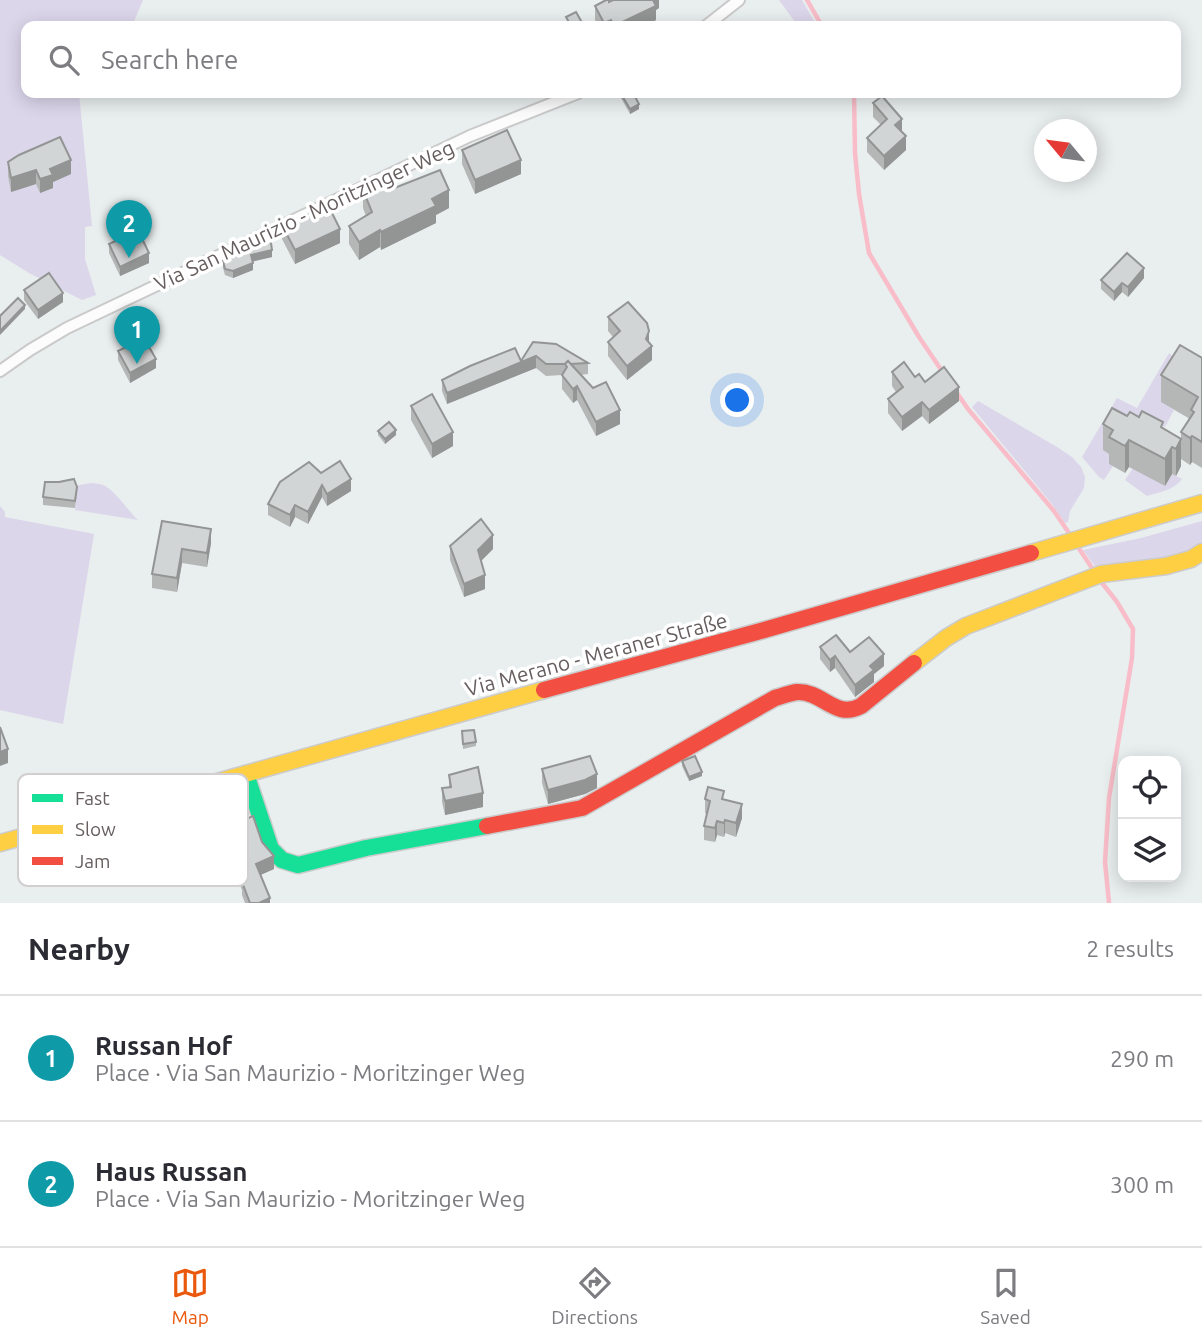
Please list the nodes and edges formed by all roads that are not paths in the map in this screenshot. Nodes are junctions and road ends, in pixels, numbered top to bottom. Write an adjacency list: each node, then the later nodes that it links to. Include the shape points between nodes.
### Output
1 (739, 0): 2 (street)
2 (712, 21)
3 (565, 98): 4 (street, Via San Maurizio - Moritzinger Weg, via 470,136 88,317)
4 (0, 372)
5 (1202, 503): 7 (main road, Via Merano - Meraner Straße)
6 (1202, 552): 8 (main road, via 1166,566 1096,576 966,626 852,711 798,692 775,698 582,808 298,865 276,857 271,849)
7 (246, 774)
8 (248, 780)
9 (18, 838): 10 (main road, Via Merano - Meraner Straße)
10 (0, 843)

